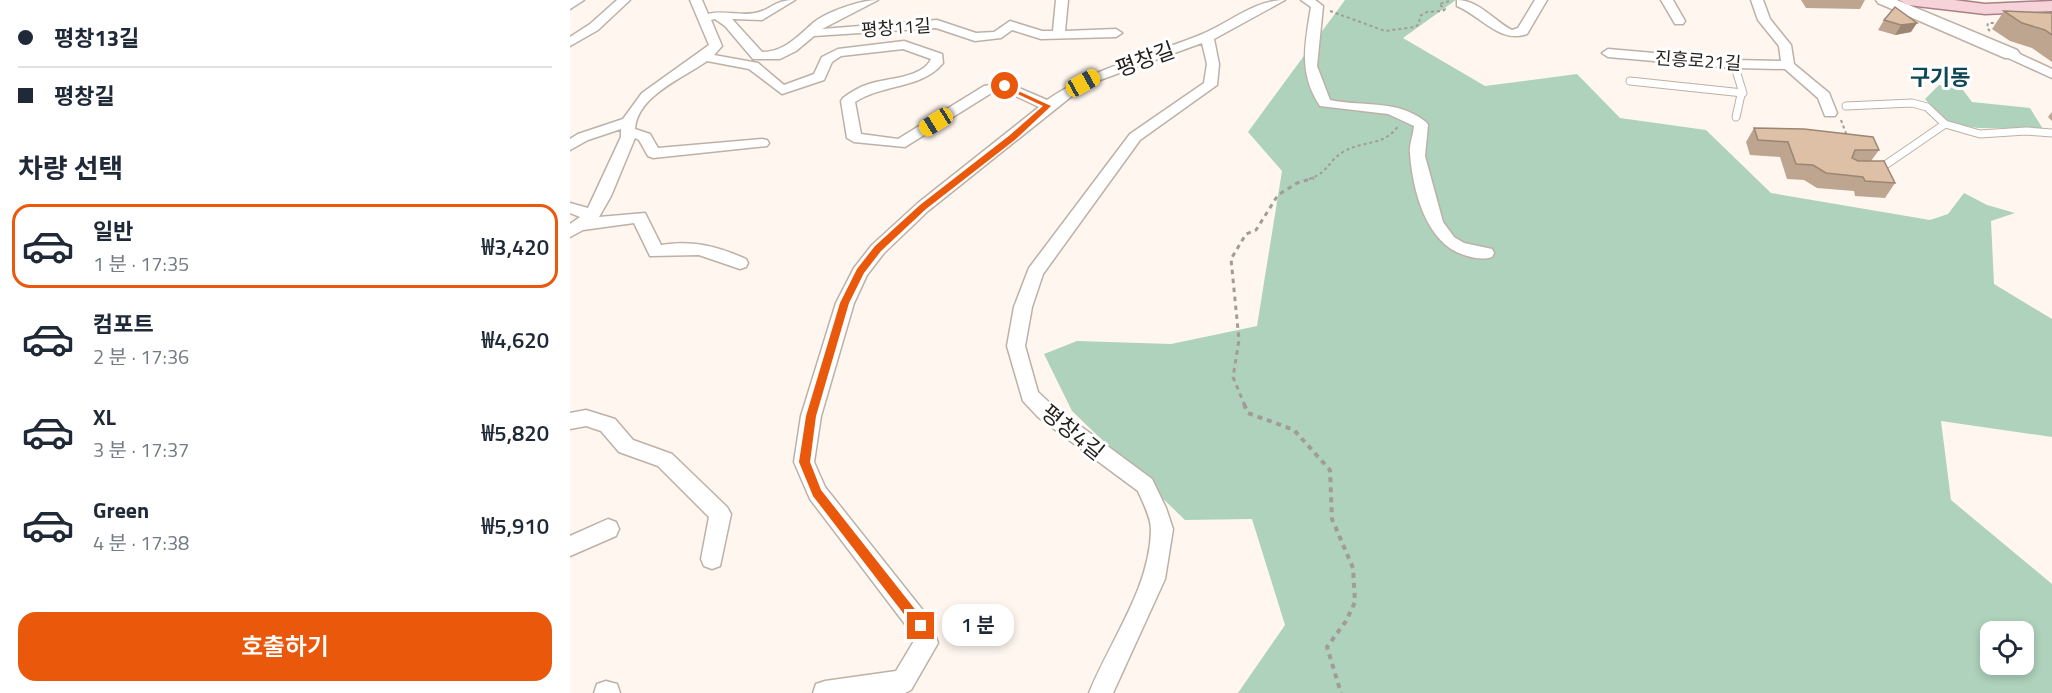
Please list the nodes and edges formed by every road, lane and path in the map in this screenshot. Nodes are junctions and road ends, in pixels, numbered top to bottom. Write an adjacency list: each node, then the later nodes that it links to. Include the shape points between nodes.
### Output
1 (578, 0): 14 (street)
2 (624, 0): 25 (street)
3 (789, 0): 16 (street, via 758,17)
4 (872, 0): 21 (street, 평창11길, via 818,25)
5 (1062, 0): 22 (street)
6 (1279, 0): 24 (street, 평창길 / 평창길)
7 (1541, 0): 13 (street, via 1523,31 1515,34 1503,31 1481,12)
8 (1667, 0): 20 (street)
9 (1757, 0): 30 (street, via 1764,20 1785,45)
10 (1884, 0): 19 (main road)
11 (1908, 0): 19 (main road)
12 (1312, 3): 13 (path, via 1385,31 1415,27 1420,16 1444,10 1439,4); 36 (street, via 1309,45 1314,87 1325,103 1341,108)
13 (1461, 3)
14 (570, 6)
15 (2052, 6): 18 (main road)
16 (705, 10): 21 (street, 평창11길, via 729,23 758,56 775,56); 28 (street, via 716,46)
17 (2052, 15): 18 (main road)
18 (1999, 18): 19 (main road)
19 (1957, 19): 27 (main road)
20 (1679, 21)
21 (811, 33): 22 (street, 평창11길, via 937,24 975,37 997,35 1010,25 1041,35)
22 (1059, 33): 23 (street, 평창11길)
23 (1116, 33)
24 (1207, 37): 34 (street, 평창길 / 평창길, via 1095,77); 56 (street, 평창4길, via 1213,64 1210,85 1135,137 1035,272 1016,346 1030,396 1145,485 1162,528 1154,579)
25 (570, 42)
26 (1608, 53): 29 (street, 진흥로21길)
27 (2011, 54): 31 (street)
28 (707, 57): 34 (street, via 753,66 782,90 819,77 827,60 838,53 904,45 938,57 928,73 878,83 848,101 854,138 900,144 997,87 1005,86); 40 (street, via 651,92 632,113)
29 (1734, 64): 30 (street, 진흥로21길); 33 (lane)
30 (1788, 65): 37 (street, via 1824,96)
31 (2052, 74)
32 (1630, 81): 33 (lane)
33 (1743, 93): 38 (lane)
34 (1048, 106): 54 (street, 평창길 / 평창길, via 923,207 878,249 860,272 844,303 811,416 804,462 817,493 921,626 926,643)
35 (1846, 106): 39 (lane, via 1912,103 1927,107)
36 (1381, 109): 48 (street, via 1413,116 1421,124 1417,151 1429,215 1442,236 1471,252); 57 (path, via 1395,115 1398,126 1392,135 1341,153 1322,175 1297,183 1278,195 1256,230 1246,234 1231,260 1239,340 1233,377 1248,412 1294,430 1330,470 1332,519 1353,568 1355,602 1327,647)
37 (1834, 114): 43 (path)
38 (1736, 117)
39 (1945, 124): 41 (lane, via 1980,134); 45 (lane, via 1880,170)
40 (628, 127): 42 (street, via 645,137 653,153); 44 (street, via 583,137); 47 (street, via 628,137 603,196)
41 (2052, 133)
42 (762, 143)
43 (1849, 143)
44 (570, 146)
45 (1869, 170)
46 (570, 208): 47 (street)
47 (580, 224): 49 (street, via 639,217 656,252 679,247 712,249)
48 (1485, 253)
49 (740, 263)
50 (570, 421): 53 (street, via 586,418 608,424 626,446 664,460 720,514)
51 (608, 529): 52 (street)
52 (570, 546)
53 (712, 559)
54 (897, 687): 55 (street, 평창길 / 평창길)
55 (825, 693)
56 (1101, 693)
57 (1341, 693)

